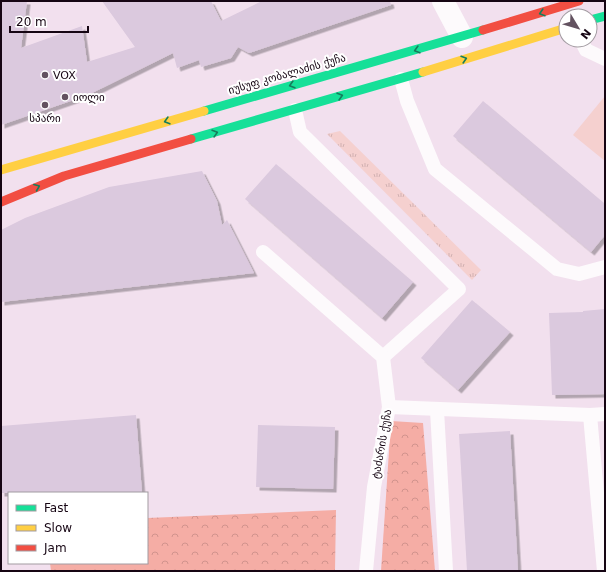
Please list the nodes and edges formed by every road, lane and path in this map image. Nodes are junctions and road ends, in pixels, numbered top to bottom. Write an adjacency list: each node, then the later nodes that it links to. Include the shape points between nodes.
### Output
1 (443, 1): 4 (street)
2 (579, 1): 4 (street, იუსუფ კობალაძის ქუჩა, one-way to 4)
3 (558, 30): 7 (street, one-way to 3)
4 (462, 37): 9 (street, იუსუფ კობალაძის ქუჩა, one-way to 9)
5 (585, 48): 6 (lane)
6 (605, 59)
7 (401, 78): 8 (street, one-way to 7); 12 (lane, via 407,101 435,169 557,269 579,274)
8 (294, 110): 10 (street, one-way to 8, via 64,176); 13 (lane, via 300,132 459,289)
9 (1, 170)
10 (1, 202)
11 (263, 252): 13 (lane)
12 (605, 267)
13 (383, 357): 14 (lane, ტაძარის ქუჩა)
14 (389, 407): 15 (lane); 18 (lane, ტაძარის ქუჩა, via 374,487)
15 (437, 410): 17 (lane); 19 (lane)
16 (605, 414): 17 (lane)
17 (590, 415): 20 (lane)
18 (366, 571)
19 (446, 571)
20 (604, 571)

